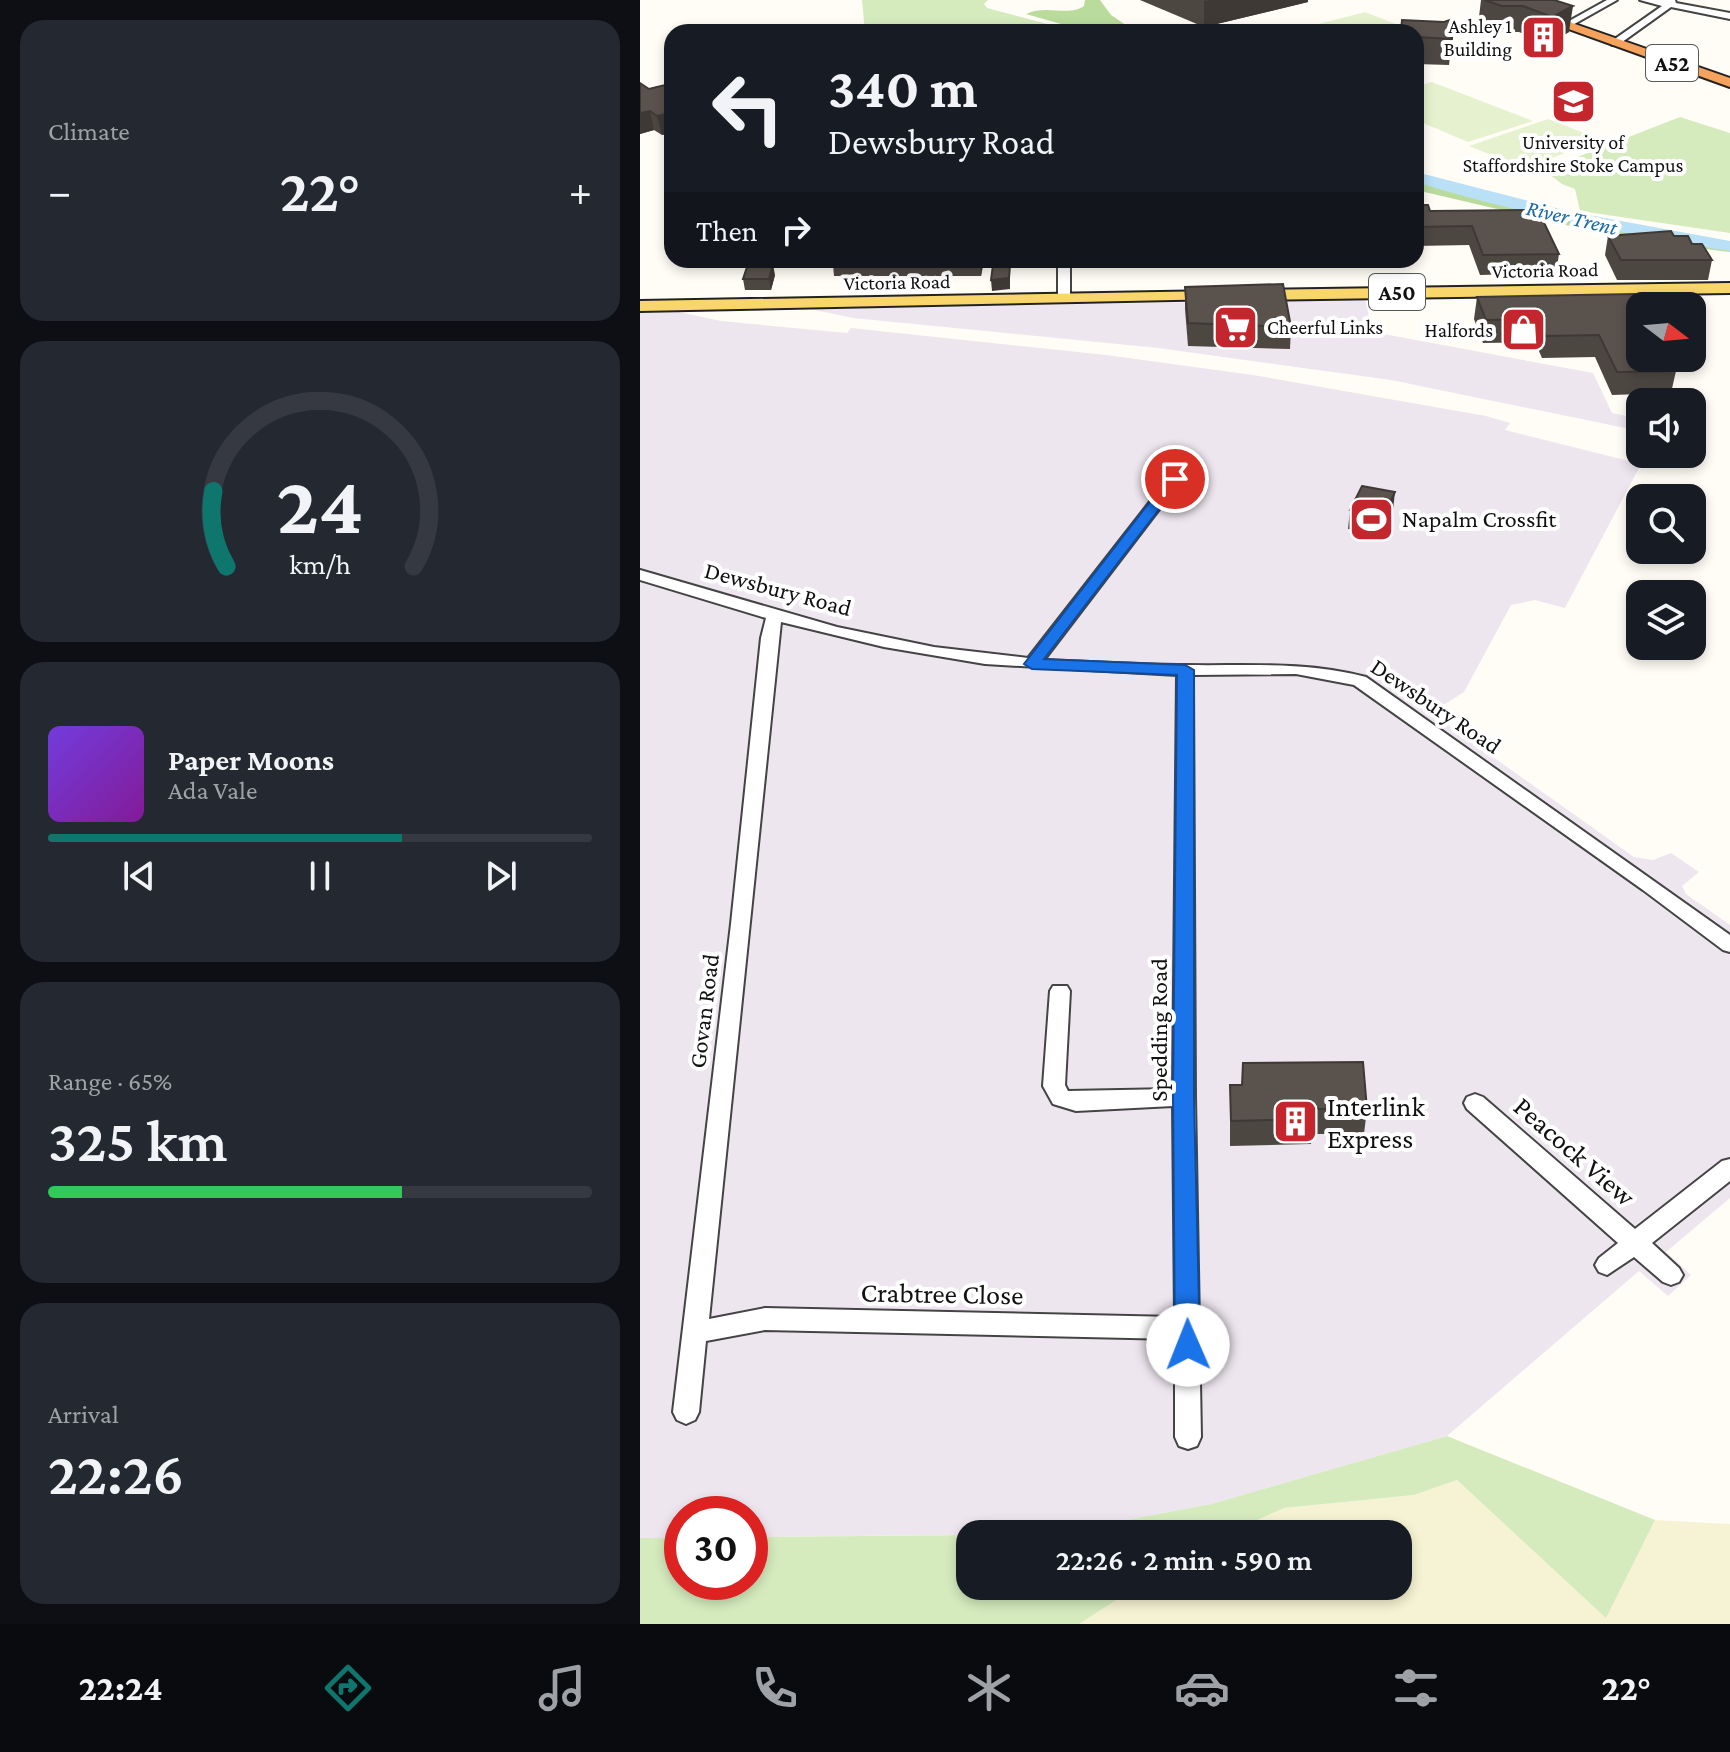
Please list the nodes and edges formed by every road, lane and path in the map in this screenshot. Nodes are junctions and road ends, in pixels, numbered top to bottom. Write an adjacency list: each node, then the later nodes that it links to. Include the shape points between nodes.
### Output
1 (1494, 0): 6 (highway, A52)
2 (1613, 0): 8 (street)
3 (1644, 0): 5 (street)
4 (1539, 2): 6 (street)
5 (1672, 2): 7 (street); 9 (street)
6 (1520, 9): 8 (highway, A52)
7 (1730, 16)
8 (1566, 25): 9 (highway, A52)
9 (1615, 43): 10 (highway, A52)
10 (1730, 83)
11 (1064, 268): 13 (street)
12 (1730, 288): 13 (main road, Victoria Road / A50)
13 (1064, 298): 14 (main road, Victoria Road / A50)
14 (640, 306)
15 (1175, 479): 18 (street)
16 (640, 575): 17 (street, Dewsbury Road)
17 (774, 617): 18 (street, Dewsbury Road); 29 (street, Govan Road)
18 (1032, 664): 19 (street, Dewsbury Road)
19 (1185, 670): 20 (street, Dewsbury Road, via 1304,669 1360,681); 22 (street, Spedding Road)
20 (1730, 945)
21 (1060, 991): 22 (street, via 1054,1086 1061,1098 1076,1102)
22 (1184, 1097): 28 (street, Spedding Road)
23 (1475, 1103): 25 (street, Peacock View)
24 (1730, 1168): 25 (street, Peacock View)
25 (1636, 1244): 26 (street, Peacock View); 27 (street, Peacock View)
26 (1607, 1265)
27 (1671, 1275)
28 (1188, 1328): 29 (street, Crabtree Close, via 765,1319); 31 (street, Spedding Road)
29 (696, 1332): 30 (street, Govan Road)
30 (686, 1412)
31 (1188, 1437)

